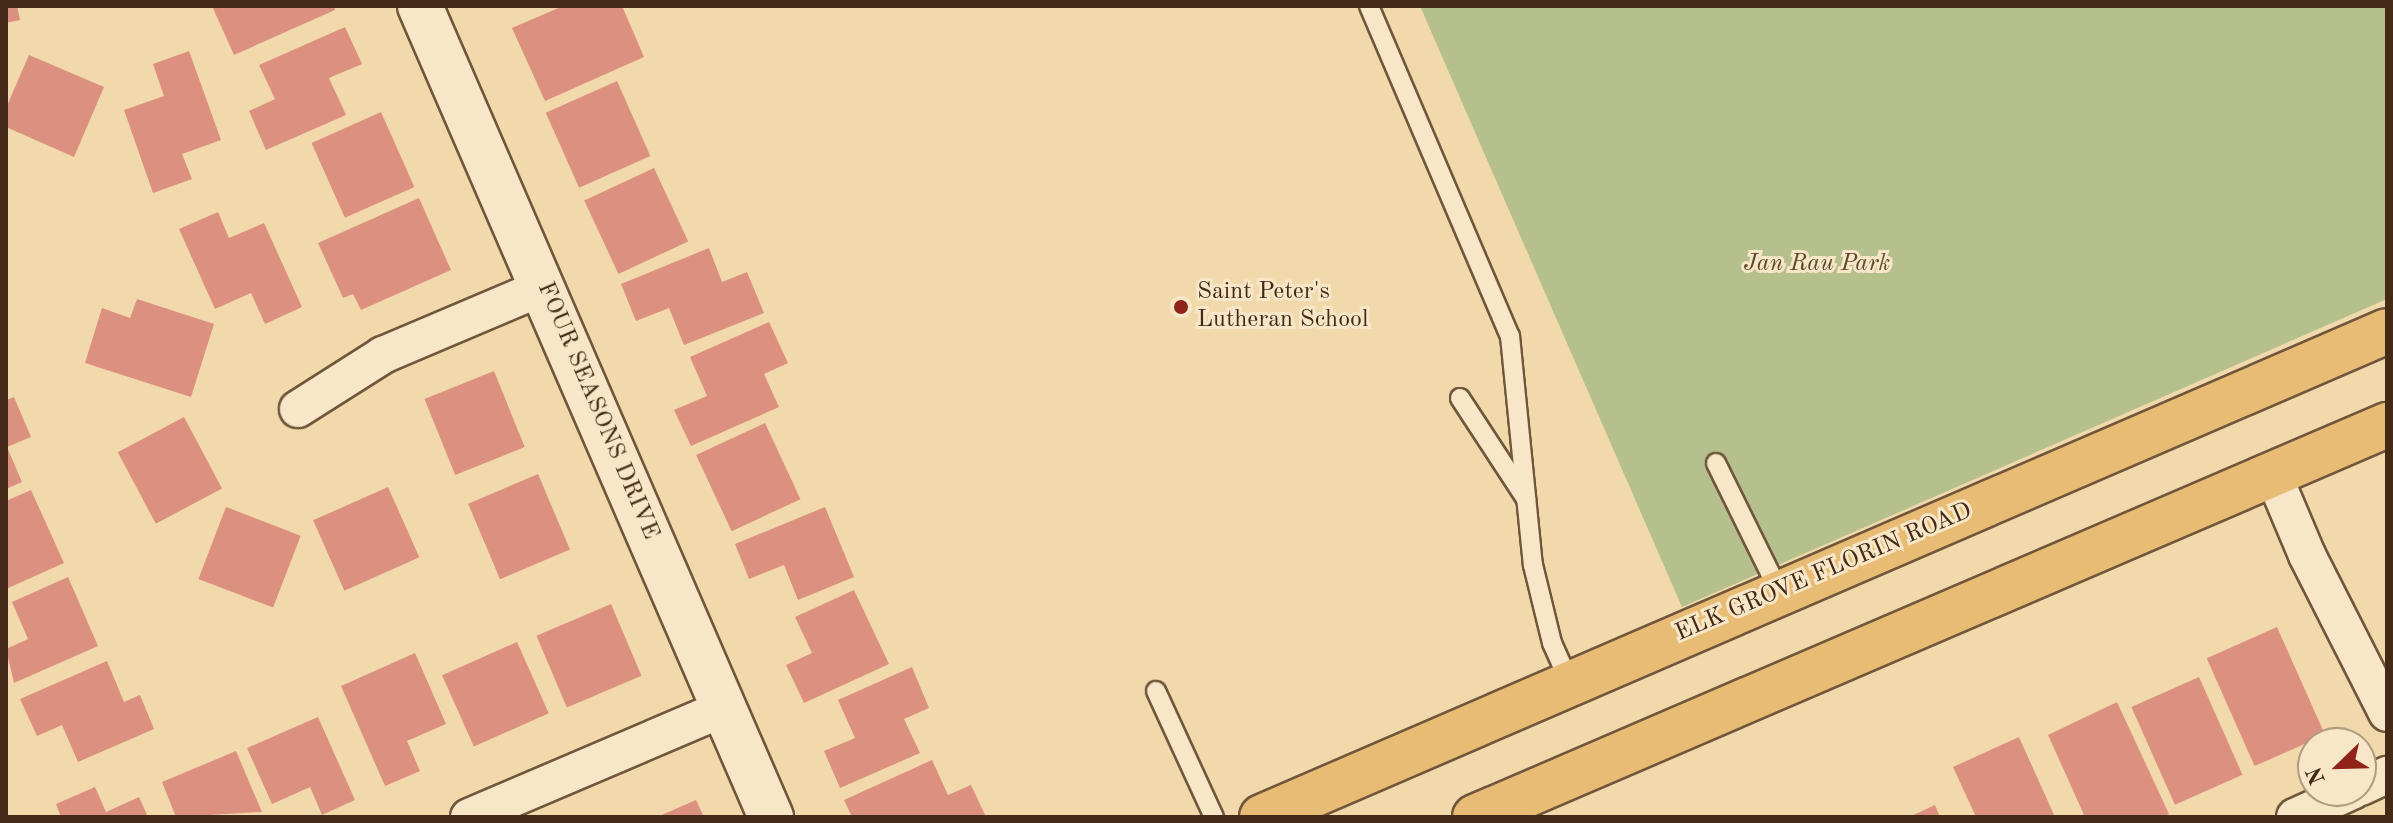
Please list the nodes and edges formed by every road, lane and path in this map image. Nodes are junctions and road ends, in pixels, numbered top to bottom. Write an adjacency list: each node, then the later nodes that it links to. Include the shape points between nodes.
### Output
1 (420, 6): 3 (street, FOUR SEASONS DRIVE)
2 (1369, 6): 10 (lane, via 1510,336)
3 (543, 287): 6 (street, via 383,355); 14 (street, FOUR SEASONS DRIVE)
4 (2387, 331): 11 (main road, ELK GROVE FLORIN ROAD)
5 (1460, 398): 10 (lane)
6 (298, 409)
7 (2387, 425): 9 (main road)
8 (1716, 463): 11 (lane)
9 (2272, 472): 15 (street, via 2307,555); 21 (main road)
10 (1528, 502): 12 (lane, via 1533,565 1552,643)
11 (1780, 593): 12 (main road, ELK GROVE FLORIN ROAD)
12 (1570, 683): 20 (main road, ELK GROVE FLORIN ROAD)
13 (1156, 691): 19 (lane)
14 (725, 708): 17 (street); 18 (street, FOUR SEASONS DRIVE)
15 (2387, 713)
16 (2317, 807): 22 (street)
17 (469, 817)
18 (771, 817)
19 (1214, 817)
20 (1262, 817)
21 (1475, 817)
22 (2295, 817)

